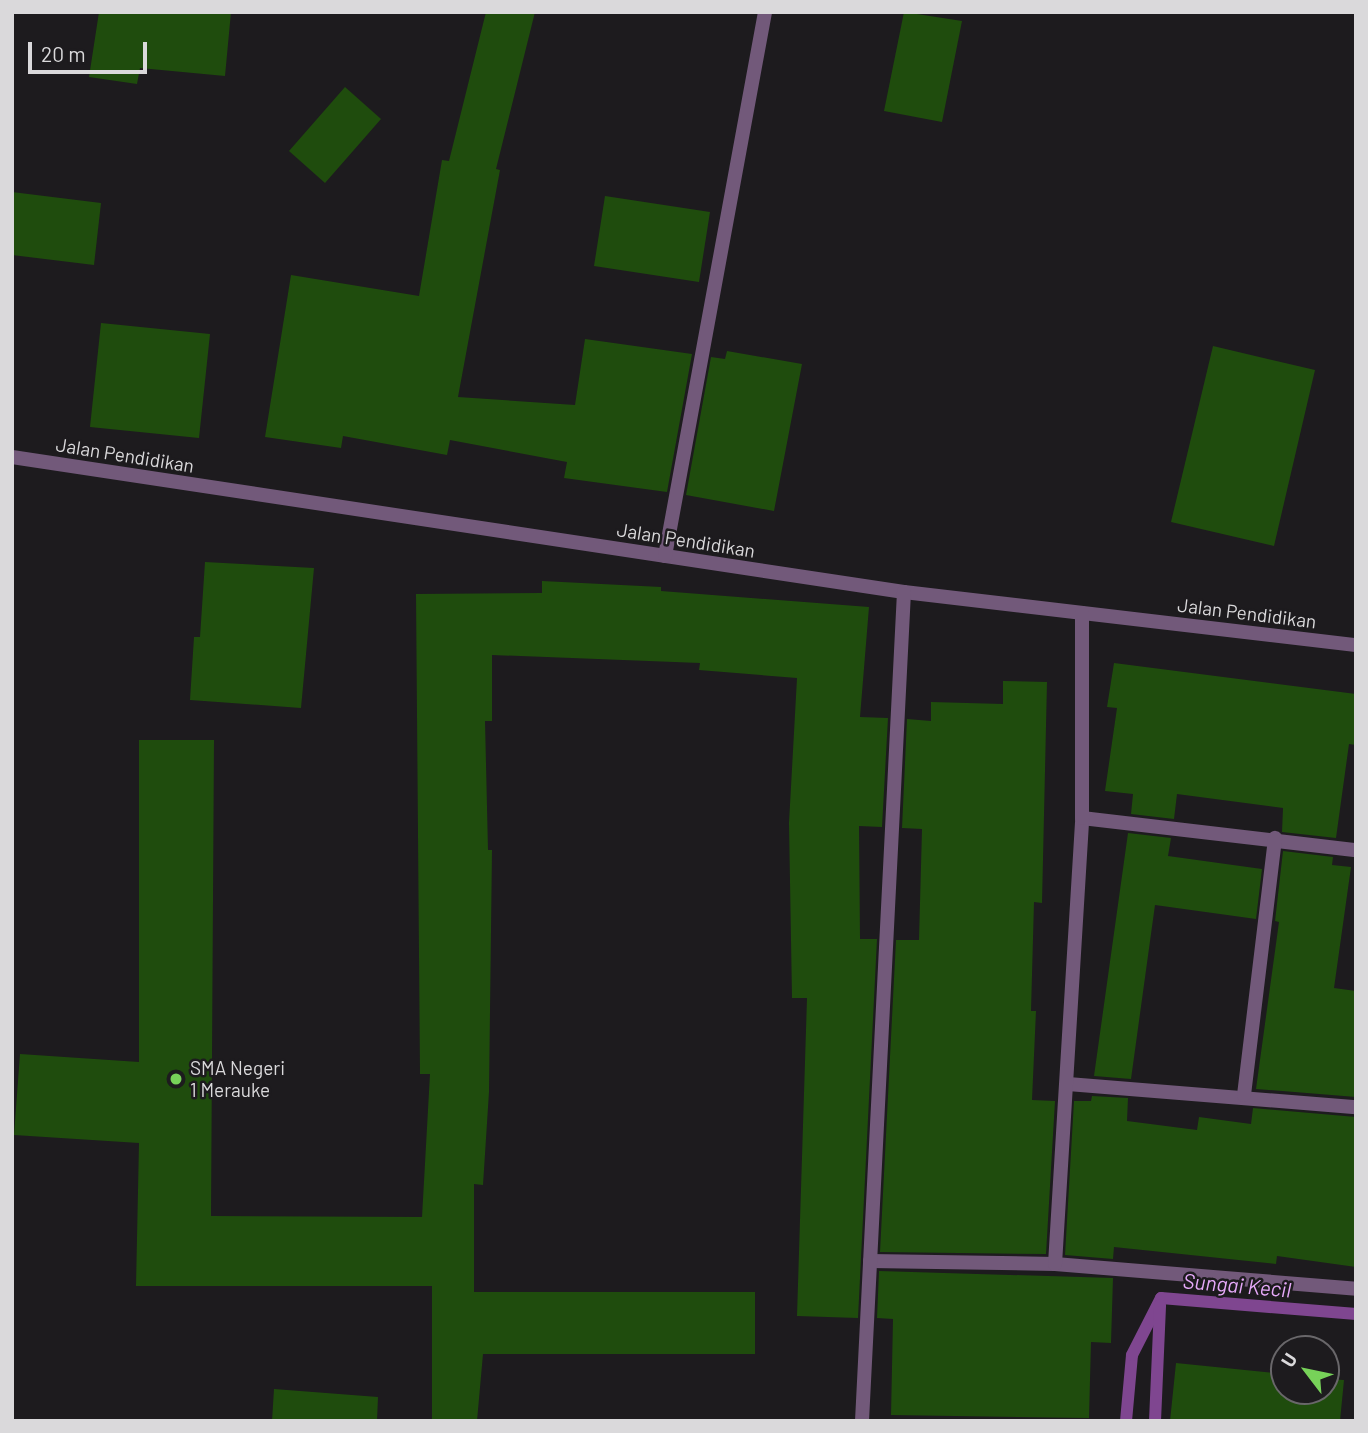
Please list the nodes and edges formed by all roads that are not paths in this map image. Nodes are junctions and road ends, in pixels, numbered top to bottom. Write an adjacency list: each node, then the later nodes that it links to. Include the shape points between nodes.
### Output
1 (765, 12): 3 (street)
2 (12, 457): 3 (street, Jalan Pendidikan)
3 (665, 556): 4 (street, Jalan Pendidikan)
4 (904, 592): 5 (street, Jalan Pendidikan); 13 (street)
5 (1082, 613): 6 (street, Jalan Pendidikan); 7 (street)
6 (1356, 645)
7 (1082, 818): 8 (street); 10 (street)
8 (1275, 838): 9 (street); 11 (street)
9 (1356, 850)
10 (1068, 1084): 11 (street); 14 (street)
11 (1244, 1095): 12 (street)
12 (1356, 1107)
13 (870, 1261): 14 (street); 16 (street)
14 (1055, 1264): 15 (street)
15 (1356, 1289)
16 (862, 1421)

